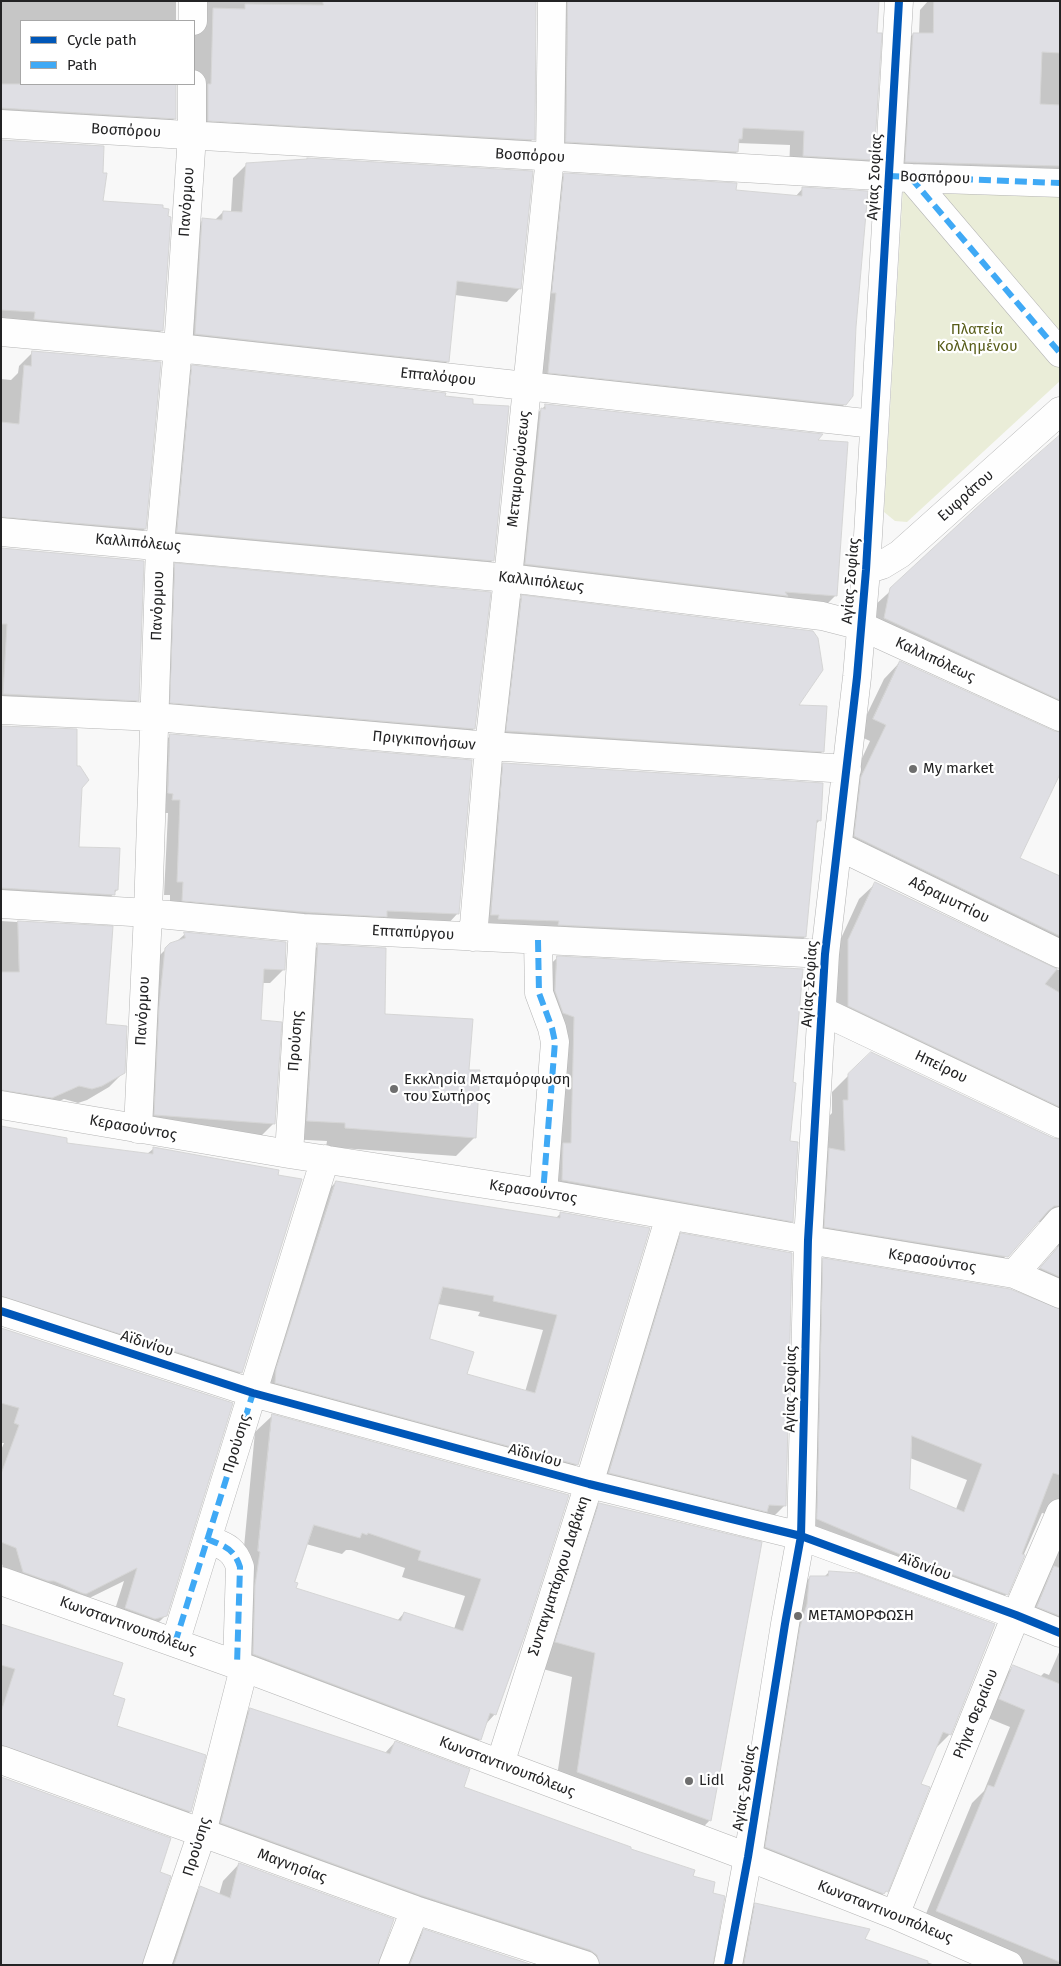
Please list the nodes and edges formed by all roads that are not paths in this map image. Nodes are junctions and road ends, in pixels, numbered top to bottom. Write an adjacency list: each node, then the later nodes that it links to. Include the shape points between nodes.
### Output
1 (193, 1): 4 (street)
2 (552, 1): 8 (street, Μεταμορφώσεως)
3 (899, 1): 9 (street, Αγίας Σοφίας)
4 (193, 20)
5 (192, 85): 7 (street, Πανόρμου)
6 (1, 124): 7 (street, Βοσπόρου)
7 (192, 135): 8 (street, Βοσπόρου); 12 (street, Πανόρμου)
8 (550, 157): 9 (street, Βοσπόρου); 14 (street, Μεταμορφώσεως)
9 (900, 177): 10 (street, Βοσπόρου); 13 (street); 16 (street, Αγίας Σοφίας)
10 (1060, 183)
11 (1, 332): 12 (street, Επταλόφου)
12 (178, 348): 14 (street, Επταλόφου); 18 (street, Πανόρμου)
13 (1060, 353)
14 (528, 387): 16 (street, Επταλόφου); 20 (street, Μεταμορφώσεως)
15 (1060, 411): 19 (street, Ευφράτου, via 900,554)
16 (874, 424): 19 (street, Αγίας Σοφίας)
17 (1, 532): 18 (street, Καλλιπόλεως)
18 (160, 545): 20 (street, Καλλιπόλεως); 23 (street, Πανόρμου)
19 (866, 570): 21 (street, Αγίας Σοφίας)
20 (508, 578): 21 (street, Καλλιπόλεως, via 822,616); 25 (street, Μεταμορφώσεως)
21 (861, 626): 24 (street, Καλλιπόλεως); 26 (street, Αγίας Σοφίας)
22 (1, 710): 23 (street, Πριγκιπονήσων)
23 (154, 717): 25 (street, Πριγκιπονήσων); 29 (street, Πανόρμου)
24 (1060, 717)
25 (488, 746): 26 (street, Πριγκιπονήσων); 31 (street, Μεταμορφώσεως)
26 (847, 770): 27 (street, Αγίας Σοφίας)
27 (838, 846): 33 (street, Αγίας Σοφίας); 34 (street, Αδραμυττίου)
28 (1, 904): 29 (street, Επταπύργου)
29 (148, 913): 30 (street, Επταπύργου); 38 (street, Πανόρμου)
30 (303, 928): 31 (street, Επταπύργου); 39 (street, Προύσης)
31 (473, 937): 32 (street, Επταπύργου)
32 (538, 940): 33 (street, Επταπύργου); 41 (street, via 539,993 555,1042)
33 (825, 954): 35 (street, Αγίας Σοφίας)
34 (1060, 954)
35 (822, 1011): 37 (street, Ηπείρου); 44 (street, Αγίας Σοφίας)
36 (1, 1106): 38 (street, Κερασούντος)
37 (1060, 1124)
38 (138, 1129): 39 (street, Κερασούντος)
39 (289, 1154): 40 (street, Κερασούντος)
40 (325, 1160): 41 (street, Κερασούντος); 48 (street, Προύσης)
41 (543, 1193): 42 (street, Κερασούντος)
42 (670, 1216): 44 (street, Κερασούντος); 49 (street, Συνταγματάρχου Δαβάκη)
43 (1060, 1221): 45 (street)
44 (808, 1240): 45 (street, Κερασούντος); 51 (street, Αγίας Σοφίας)
45 (1014, 1274): 46 (street, Κερασούντος)
46 (1060, 1294)
47 (1, 1310): 48 (street, Αϊδινίου)
48 (252, 1393): 49 (street, Αϊδινίου); 52 (street, Προύσης)
49 (589, 1484): 51 (street, Αϊδινίου); 59 (street, Συνταγματάρχου Δαβάκη)
50 (1060, 1514): 54 (street, Ρήγα Φεραίου)
51 (801, 1536): 54 (street, Αϊδινίου); 61 (street, Αγίας Σοφίας)
52 (207, 1539): 56 (street, Προύσης); 57 (street, Προύσης, via 225,1546 237,1556 240,1567)
53 (1, 1580): 56 (street, Κωνσταντινουπόλεως)
54 (1016, 1615): 55 (street, Αϊδινίου); 63 (street, Ρήγα Φεραίου)
55 (1060, 1633)
56 (175, 1642): 57 (street, Κωνσταντινουπόλεως)
57 (240, 1666): 59 (street, Κωνσταντινουπόλεως); 60 (street, Προύσης)
58 (1, 1760): 60 (street, Μαγνησίας)
59 (500, 1764): 61 (street, Κωνσταντινουπόλεως)
60 (202, 1833): 62 (street, Μαγνησίας); 64 (street, Προύσης)
61 (748, 1856): 63 (street, Κωνσταντινουπόλεως); 67 (street, Αγίας Σοφίας)
62 (415, 1910): 65 (street); 66 (street, Μαγνησίας)
63 (895, 1915): 68 (street, Κωνσταντινουπόλεως)
64 (157, 1965)
65 (393, 1965)
66 (585, 1965)
67 (728, 1965)
68 (1009, 1965)

